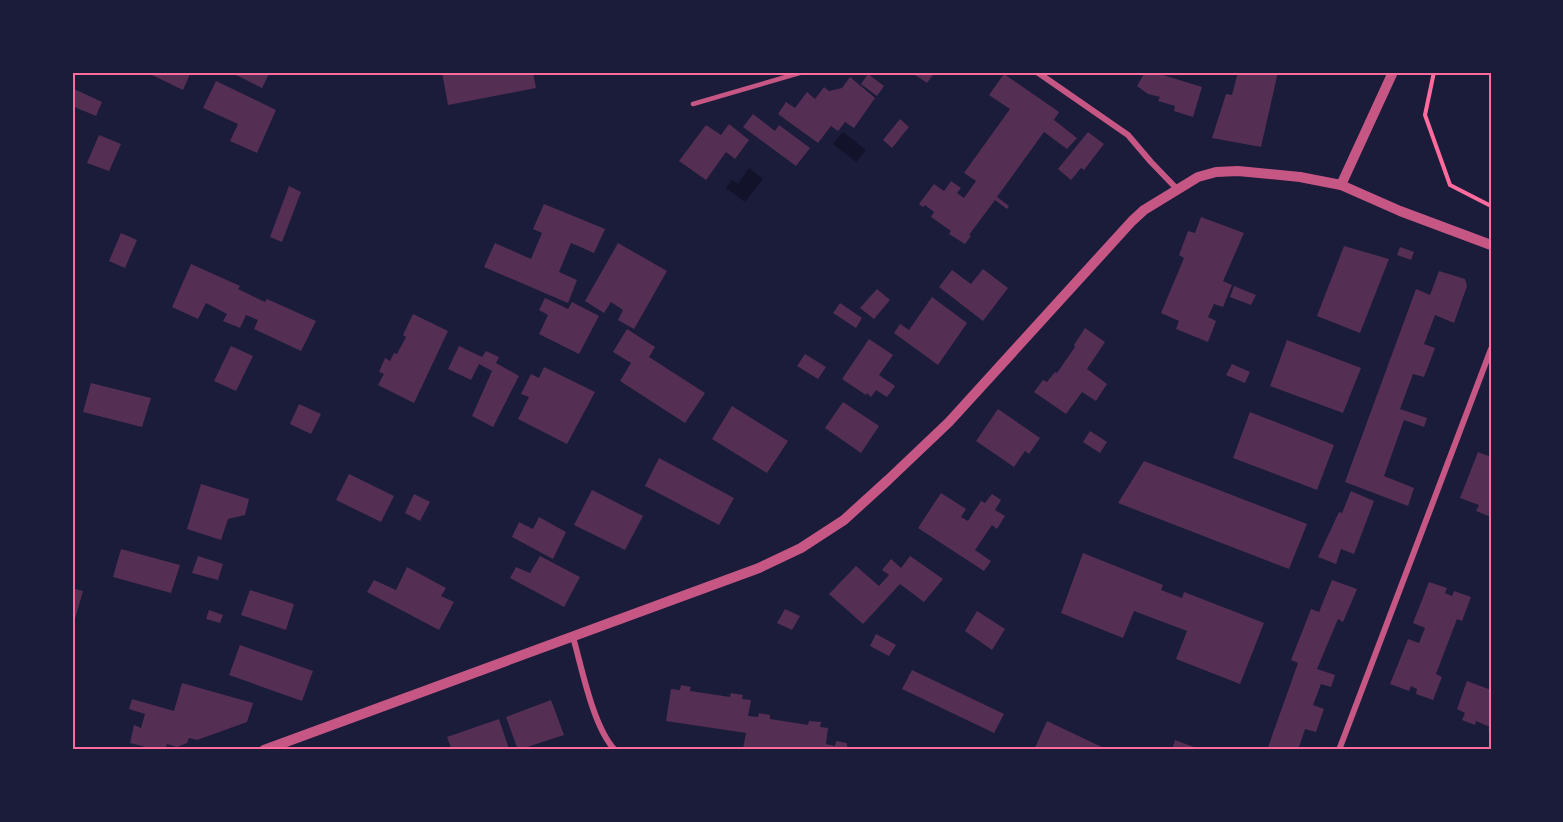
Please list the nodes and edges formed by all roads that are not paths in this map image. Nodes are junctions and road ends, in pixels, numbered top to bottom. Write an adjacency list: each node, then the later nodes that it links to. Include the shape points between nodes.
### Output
1 (802, 72): 4 (lane)
2 (1037, 72): 6 (street, via 1128,135)
3 (1394, 72): 5 (street)
4 (693, 104)
5 (1341, 185): 6 (street, via 1238,171 1198,177); 7 (street)
6 (1178, 190): 9 (street, via 1132,221 949,422 844,520 801,548 759,568)
7 (1491, 245)
8 (1491, 349): 12 (street)
9 (573, 637): 10 (street); 11 (street, via 605,738)
10 (264, 750)
11 (615, 750)
12 (1339, 750)

